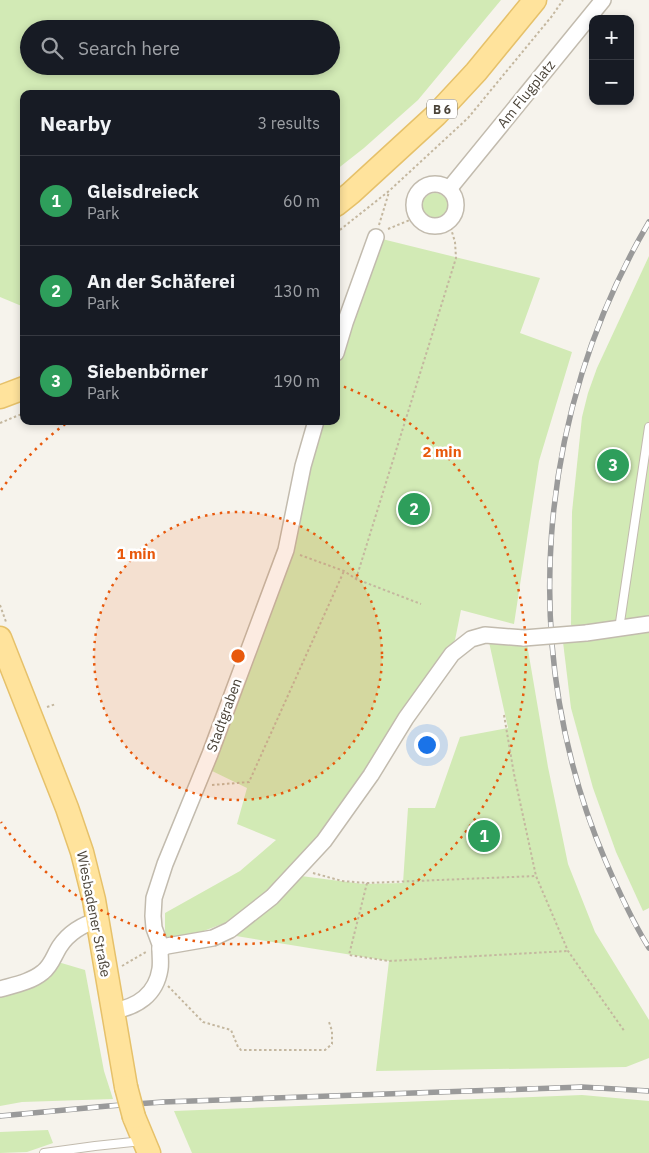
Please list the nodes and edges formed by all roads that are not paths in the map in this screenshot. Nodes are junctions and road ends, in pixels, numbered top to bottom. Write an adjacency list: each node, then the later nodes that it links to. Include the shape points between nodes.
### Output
1 (535, 0): 4 (main road, B 6, via 436,115)
2 (602, 0): 3 (street, Am Flugplatz)
3 (449, 189): 3 (street, via 456,199 453,217 436,227 422,223 413,204 418,192 430,184)
4 (340, 202)
5 (376, 235): 6 (street)
6 (340, 340)
7 (20, 390): 8 (main road)
8 (0, 397)
9 (315, 425): 15 (street, Stadtgraben, via 286,550 210,754 164,864 154,898 153,916)
10 (649, 427): 12 (lane)
11 (649, 624): 12 (street)
12 (618, 629): 15 (street, bridge, via 524,638 485,635 471,639 452,654 324,841 272,897 230,930 213,938)
13 (0, 638): 14 (main road, Wiesbadener Straße, via 67,808 89,878)
14 (97, 921): 16 (street, via 85,924 66,938 50,965 35,978); 17 (main road, Wiesbadener Straße)
15 (160, 947): 17 (street, Stadtgraben, via 160,969 152,992 134,1005)
16 (0, 989)
17 (112, 1011): 18 (main road, Wiesbadener Straße, bridge, via 126,1087)
18 (146, 1147): 19 (lane, Wiesbadener Straße, via 95,1146)
19 (44, 1153)

